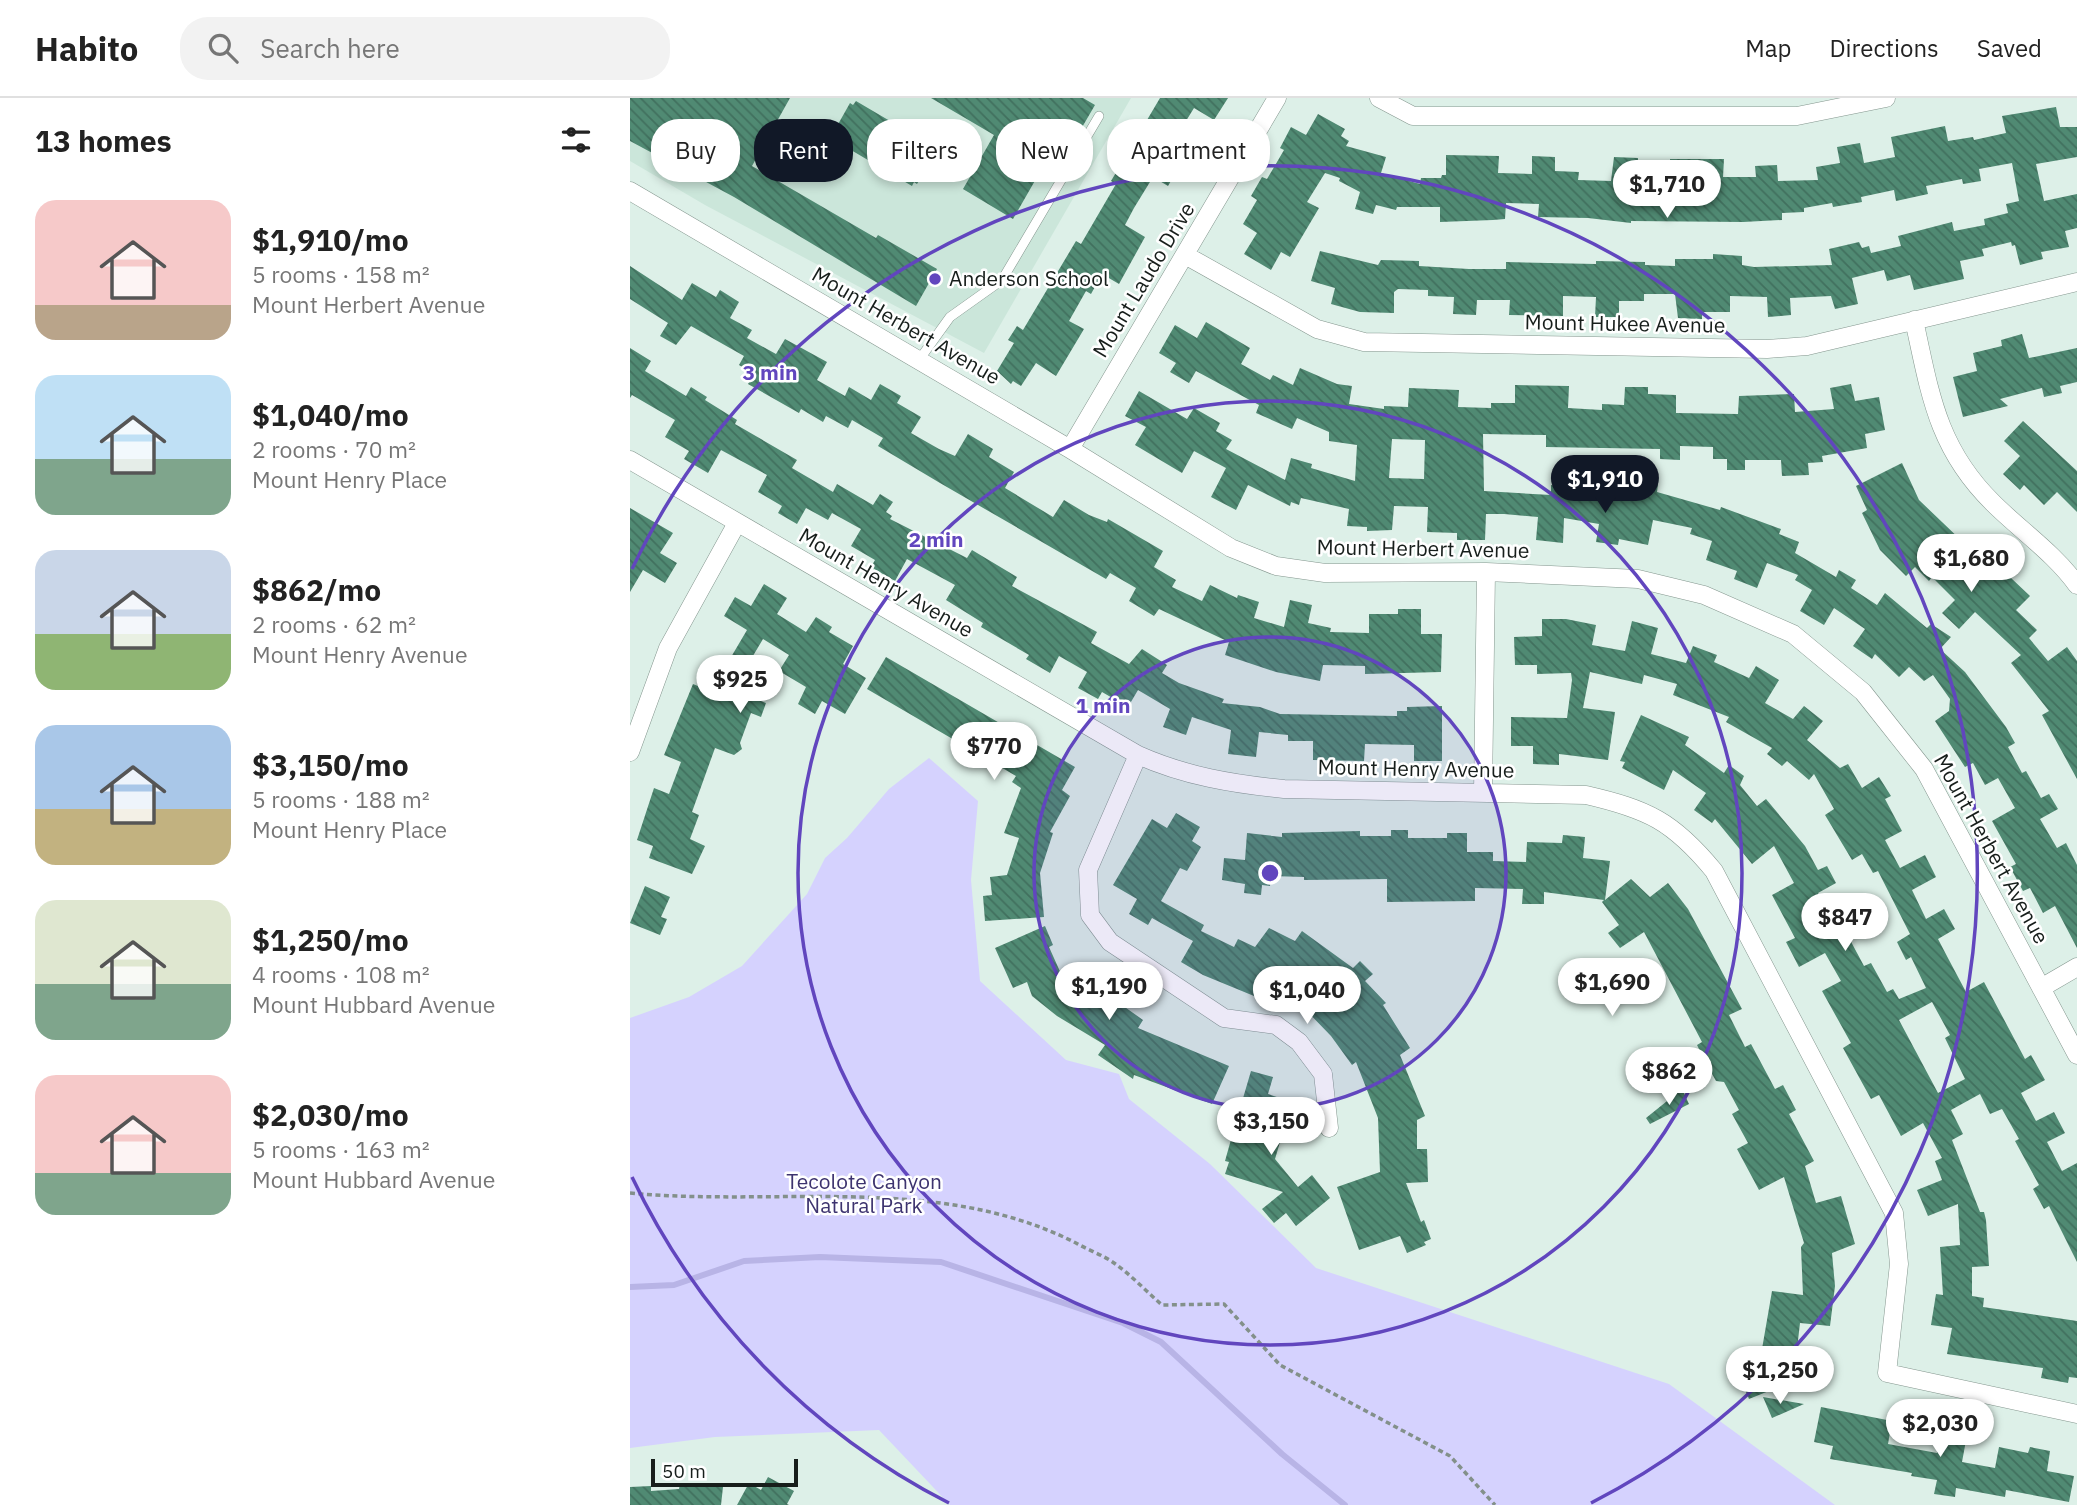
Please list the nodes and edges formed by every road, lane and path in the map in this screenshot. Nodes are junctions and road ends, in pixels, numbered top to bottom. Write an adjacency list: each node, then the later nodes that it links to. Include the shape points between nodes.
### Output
1 (1278, 98): 6 (street, Mount Laudo Drive)
2 (1379, 98): 3 (street, via 1413,116 1797,116)
3 (1886, 98)
4 (1099, 116): 9 (lane, via 1002,280 950,317)
5 (630, 191): 9 (street, Mount Herbert Avenue)
6 (1185, 255): 8 (street, Mount Hukee Avenue, via 1317,329 1364,342 1767,349 1807,346); 10 (street, Mount Laudo Drive)
7 (2077, 282): 8 (street, Mount Hukee Avenue)
8 (1914, 320): 14 (street, via 1935,418 1957,458 1990,500)
9 (919, 360): 10 (street, Mount Herbert Avenue)
10 (1070, 449): 13 (street, Mount Herbert Avenue, via 1231,548 1276,566 1325,573)
11 (630, 460): 12 (street, Mount Henry Avenue)
12 (737, 523): 15 (street, via 668,648); 16 (street, Mount Henry Avenue)
13 (1486, 572): 17 (street); 19 (street, Mount Herbert Avenue, via 1638,579 1704,595 1793,634 1863,692 1924,769)
14 (2077, 585)
15 (630, 752)
16 (1139, 755): 17 (street, Mount Henry Avenue, via 1169,769 1234,784); 21 (street, via 1088,870 1090,915 1110,942 1224,1018 1276,1025 1299,1042 1322,1074)
17 (1483, 793): 23 (street, Mount Henry Avenue, via 1586,795 1634,806 1693,845 1714,871 1894,1213 1899,1264 1887,1373)
18 (2077, 967): 19 (street)
19 (2041, 988): 20 (street, Mount Herbert Avenue)
20 (2077, 1055)
21 (1329, 1128)
22 (630, 1193): 24 (path, via 732,1199 913,1199 1020,1218 1113,1262 1162,1305 1224,1304 1280,1365 1450,1455)
23 (2077, 1414)
24 (1495, 1505)

